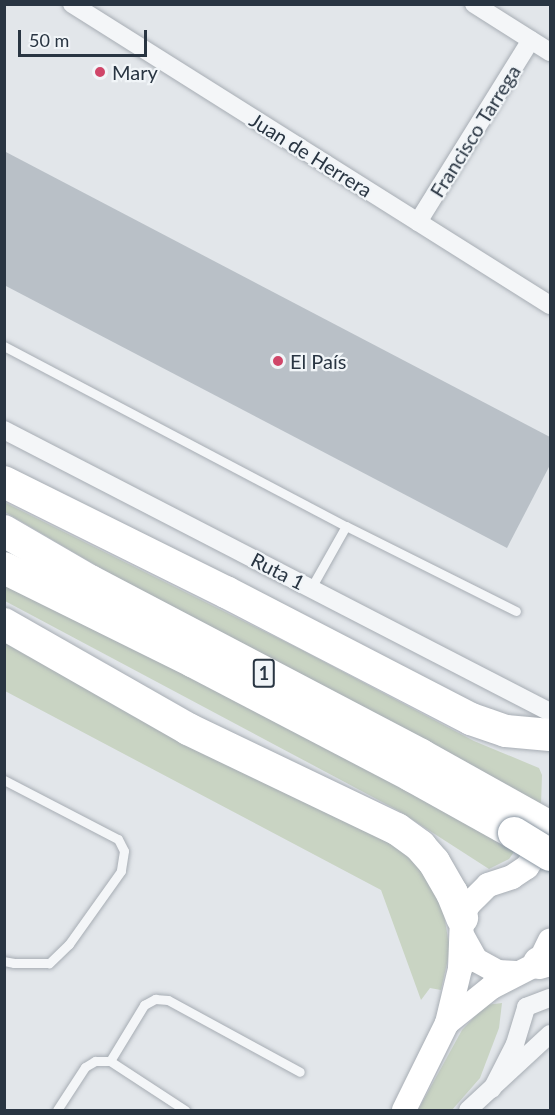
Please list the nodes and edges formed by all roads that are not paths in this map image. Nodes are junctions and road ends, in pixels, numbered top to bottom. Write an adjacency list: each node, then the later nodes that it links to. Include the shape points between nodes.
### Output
1 (72, 4): 5 (street, Juan de Herrera)
2 (474, 4): 3 (street)
3 (531, 40): 4 (street); 5 (street, Francisco Tarrega)
4 (550, 52)
5 (418, 222): 6 (street, Juan de Herrera)
6 (550, 305)
7 (4, 346): 10 (lane)
8 (4, 430): 13 (street, Ruta 1)
9 (4, 482): 17 (highway, via 471,719 506,731)
10 (346, 526): 13 (lane); 14 (lane)
11 (4, 531): 19 (highway, 1)
12 (4, 568): 19 (highway, 1, via 62,594 412,776)
13 (311, 588): 16 (street, Ruta 1)
14 (516, 611)
15 (4, 624): 21 (highway, via 188,729 397,829 434,862 452,893)
16 (550, 712)
17 (550, 735)
18 (4, 780): 23 (lane, via 118,839 124,851 121,871 49,963)
19 (535, 826): 20 (highway, 1, bridge); 21 (street, via 527,867 480,891)
20 (550, 855)
21 (462, 926): 22 (street, via 468,950 498,972); 25 (street, via 460,969)
22 (539, 959): 25 (street, via 492,987)
23 (4, 961)
24 (550, 998): 29 (street, via 526,1007 515,1044)
25 (447, 1023): 32 (street)
26 (550, 1034): 29 (street)
27 (110, 1061): 28 (lane, via 144,1005 155,999 168,1000); 30 (lane, via 95,1061 85,1067); 31 (lane)
28 (300, 1072)
29 (492, 1089): 33 (street)
30 (57, 1110)
31 (185, 1110)
32 (404, 1110)
33 (468, 1110)

